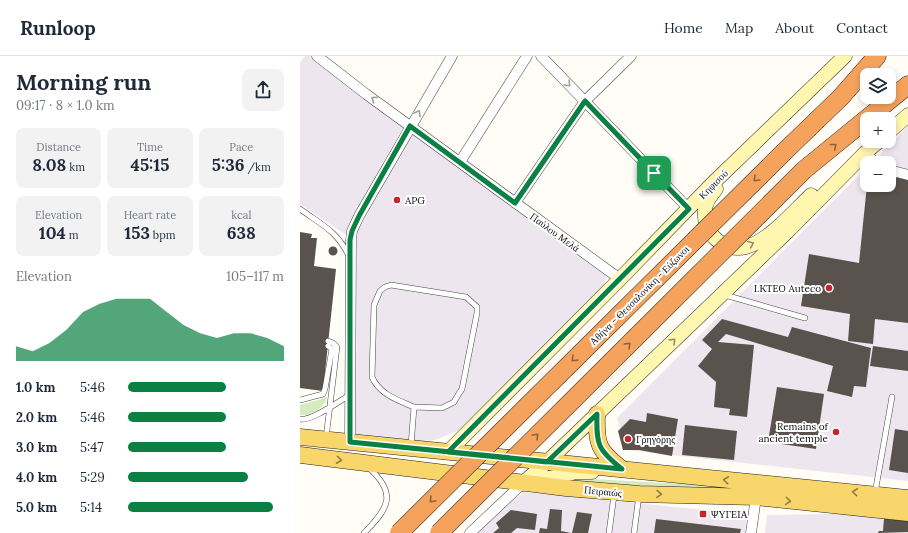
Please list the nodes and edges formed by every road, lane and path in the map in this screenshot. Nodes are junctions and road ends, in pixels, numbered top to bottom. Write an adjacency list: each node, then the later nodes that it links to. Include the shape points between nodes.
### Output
1 (318, 56): 11 (street, Παύλου Μελά, one-way to 1)
2 (452, 56): 11 (street, one-way to 2)
3 (527, 56): 17 (street)
4 (541, 56): 9 (street, one-way to 9)
5 (631, 56): 9 (street)
6 (877, 56): 51 (highway, Αθήνα - Θεσσαλονίκη - Εύζωνοι, one-way to 51, bridge, via 841,97)
7 (843, 57): 13 (main road, Κηφισού)
8 (908, 85): 52 (highway, one-way to 8, bridge, via 804,170)
9 (585, 101): 20 (street); 22 (street)
10 (908, 115): 12 (main road)
11 (410, 126): 17 (street, Παύλου Μελά); 23 (street, via 355,224 350,240)
12 (896, 126)
13 (752, 146): 15 (main road, one-way to 15, via 708,199 705,209 708,230 714,238 724,245 735,248 746,247 767,236 821,185); 22 (main road, Κηφισού)
14 (871, 148): 15 (main road)
15 (865, 153): 16 (street); 25 (main road)
16 (868, 156)
17 (460, 162): 20 (street, Παύλου Μελά)
18 (896, 172): 19 (street)
19 (908, 175)
20 (515, 203): 24 (street, Παύλου Μελά)
21 (300, 209): 23 (lane, via 339,238)
22 (689, 209): 24 (main road, Κηφισού)
23 (350, 260): 27 (street)
24 (620, 279): 38 (main road, Κηφισού)
25 (722, 294): 26 (lane); 32 (main road, one-way to 25)
26 (805, 318)
27 (350, 395): 30 (lane); 36 (street)
28 (892, 397): 46 (lane)
29 (300, 400): 30 (lane, via 323,394 326,389 332,349 328,344 333,343 337,347)
30 (329, 407): 33 (lane, via 305,421); 35 (lane)
31 (414, 407): 31 (lane, via 442,408 454,402 458,396 477,307 466,297 385,286 374,305 372,377 377,387 386,395); 37 (lane)
32 (597, 414): 40 (main road); 42 (main road, via 596,435 600,447)
33 (300, 419)
34 (300, 437): 35 (main road)
35 (326, 440): 36 (main road)
36 (350, 442): 37 (main road)
37 (411, 448): 38 (main road)
38 (448, 452): 40 (main road)
39 (300, 456): 41 (main road, Πειραιώς, one-way to 41)
40 (547, 462): 42 (main road); 43 (main road)
41 (364, 464): 43 (main road, Πειραιώς); 50 (lane, via 382,481 387,496 382,512)
42 (622, 469): 43 (main road, via 613,473 577,472); 46 (main road, one-way to 42)
43 (522, 484): 44 (main road, Πειραιώς); 53 (street)
44 (615, 492): 45 (main road, Πειραιώς); 54 (lane)
45 (639, 494): 47 (main road, Πειραιώς, one-way to 47); 55 (lane)
46 (875, 494): 48 (main road)
47 (756, 497): 49 (main road, Πειραιώς, one-way to 49); 56 (street)
48 (908, 498)
49 (908, 513)
50 (364, 533)
51 (399, 533)
52 (438, 533)
53 (470, 533)
54 (609, 533)
55 (634, 533)
56 (751, 533)

